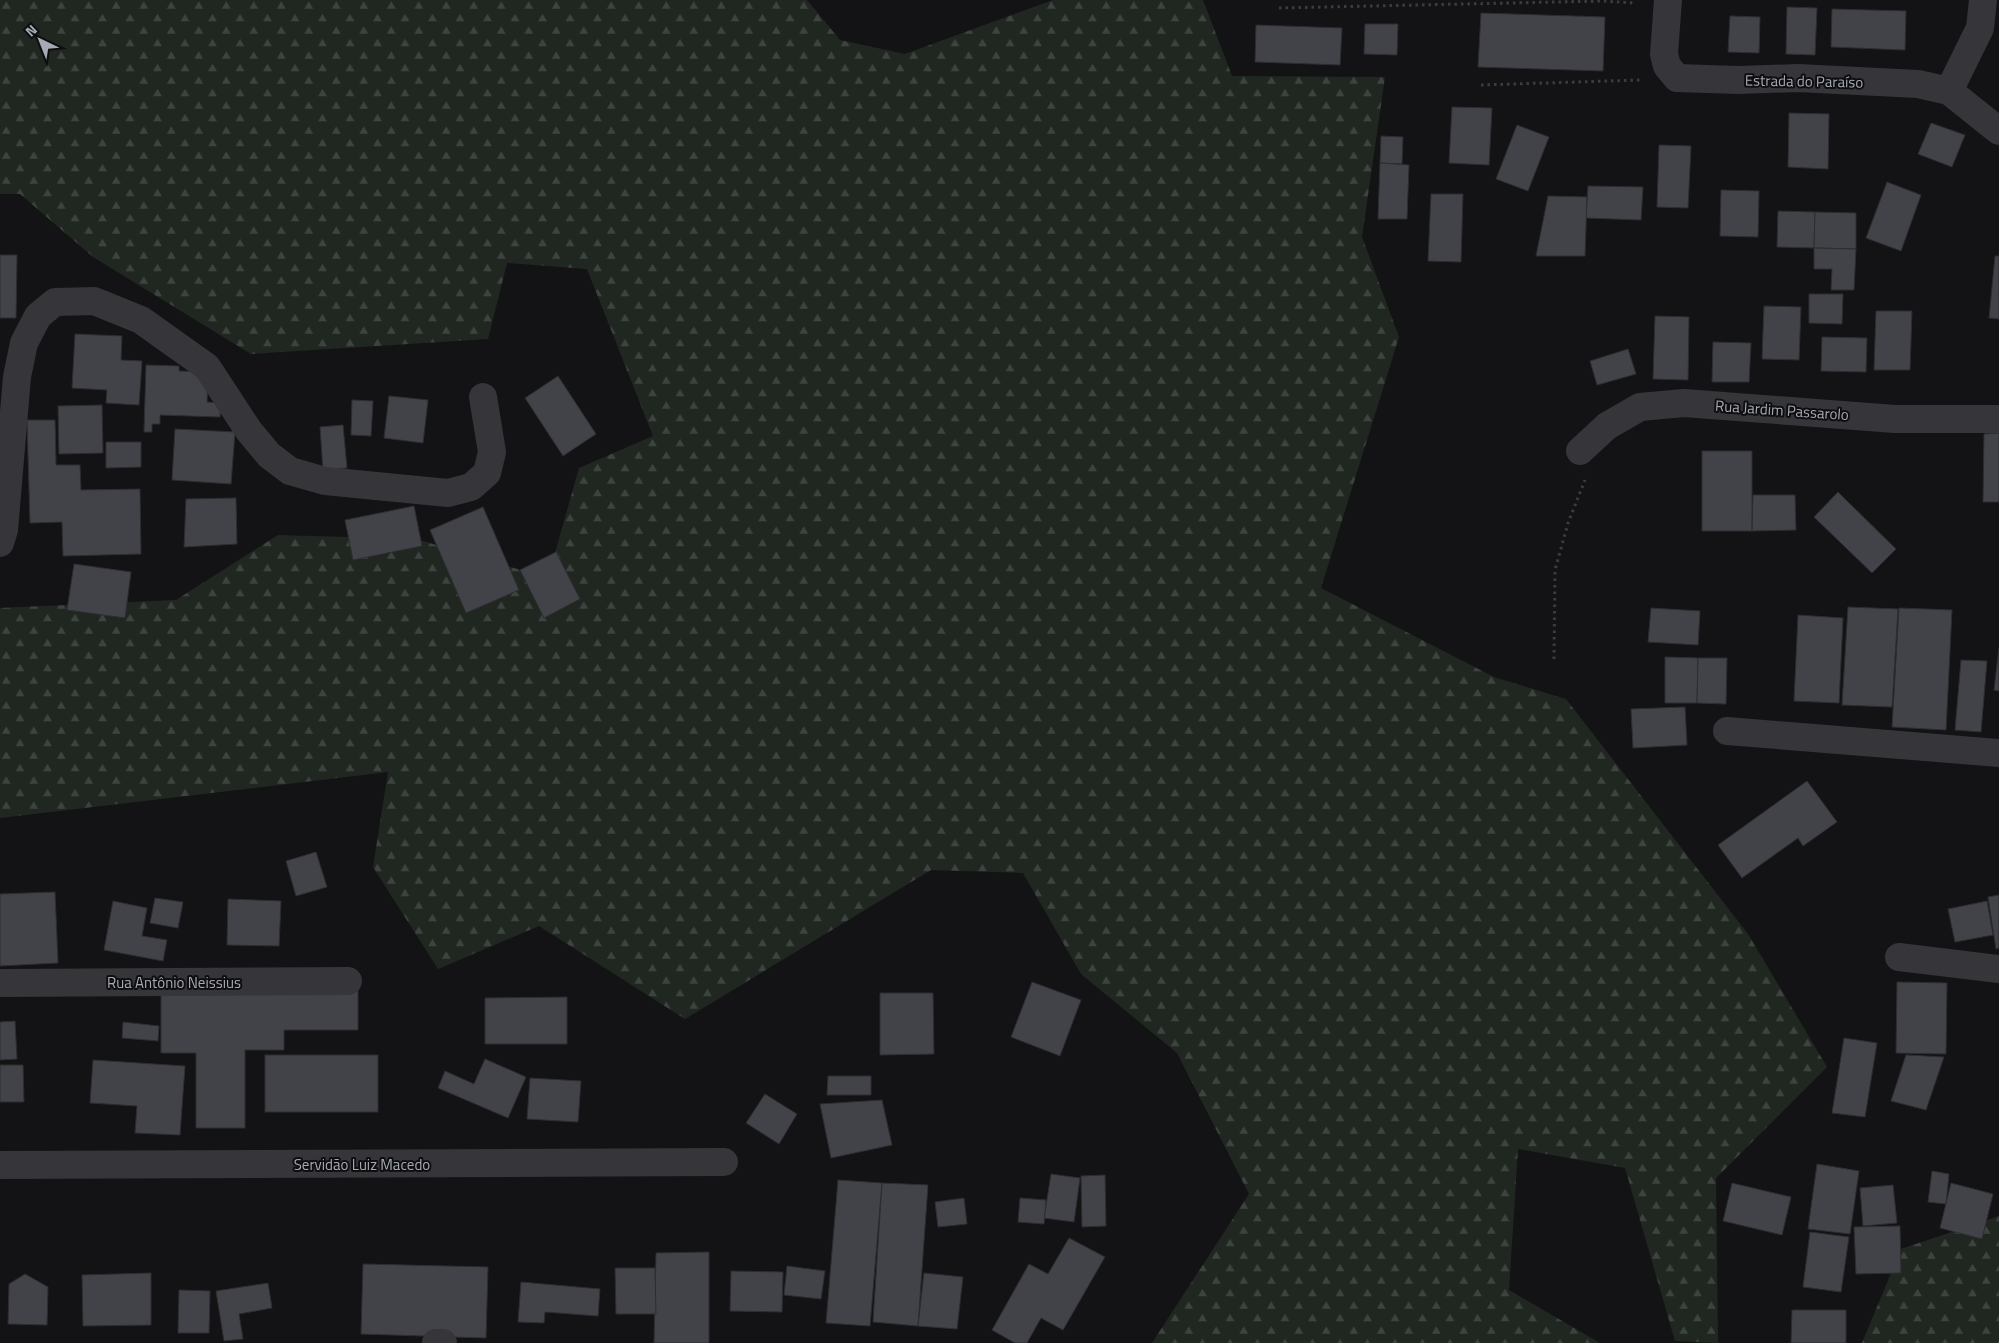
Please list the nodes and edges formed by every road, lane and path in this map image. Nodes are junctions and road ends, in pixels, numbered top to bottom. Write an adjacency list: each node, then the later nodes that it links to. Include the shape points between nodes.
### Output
1 (1983, 0): 6 (street, via 1980,28)
2 (1667, 3): 3 (path, via 1602,1); 4 (street, via 1664,54 1667,66)
3 (1280, 8)
4 (1677, 78): 5 (path); 6 (street, Estrada do Paraíso, via 1798,78 1918,84)
5 (1481, 85)
6 (1949, 91): 7 (street, Estrada do Paraíso)
7 (1997, 126)
8 (483, 397): 12 (street, via 492,452 487,473 471,488 448,493 325,481 290,471 269,455 249,431 207,367 141,320 94,301 55,302 38,316 24,343 17,376 4,530)
9 (1999, 419): 10 (street, Rua Jardim Passarolo, via 1895,419 1684,403 1640,407 1607,426)
10 (1580, 451)
11 (1586, 479): 13 (path, via 1568,523 1555,570)
12 (0, 543)
13 (1554, 659)
14 (1727, 731): 15 (street)
15 (1999, 753)
16 (1899, 957): 17 (street)
17 (1999, 969)
18 (348, 981): 19 (street, Rua Antônio Neissius)
19 (0, 983)
20 (724, 1162): 21 (street, Servidão Luiz Macedo)
21 (0, 1165)
22 (436, 1343): 23 (street)
23 (443, 1343)

